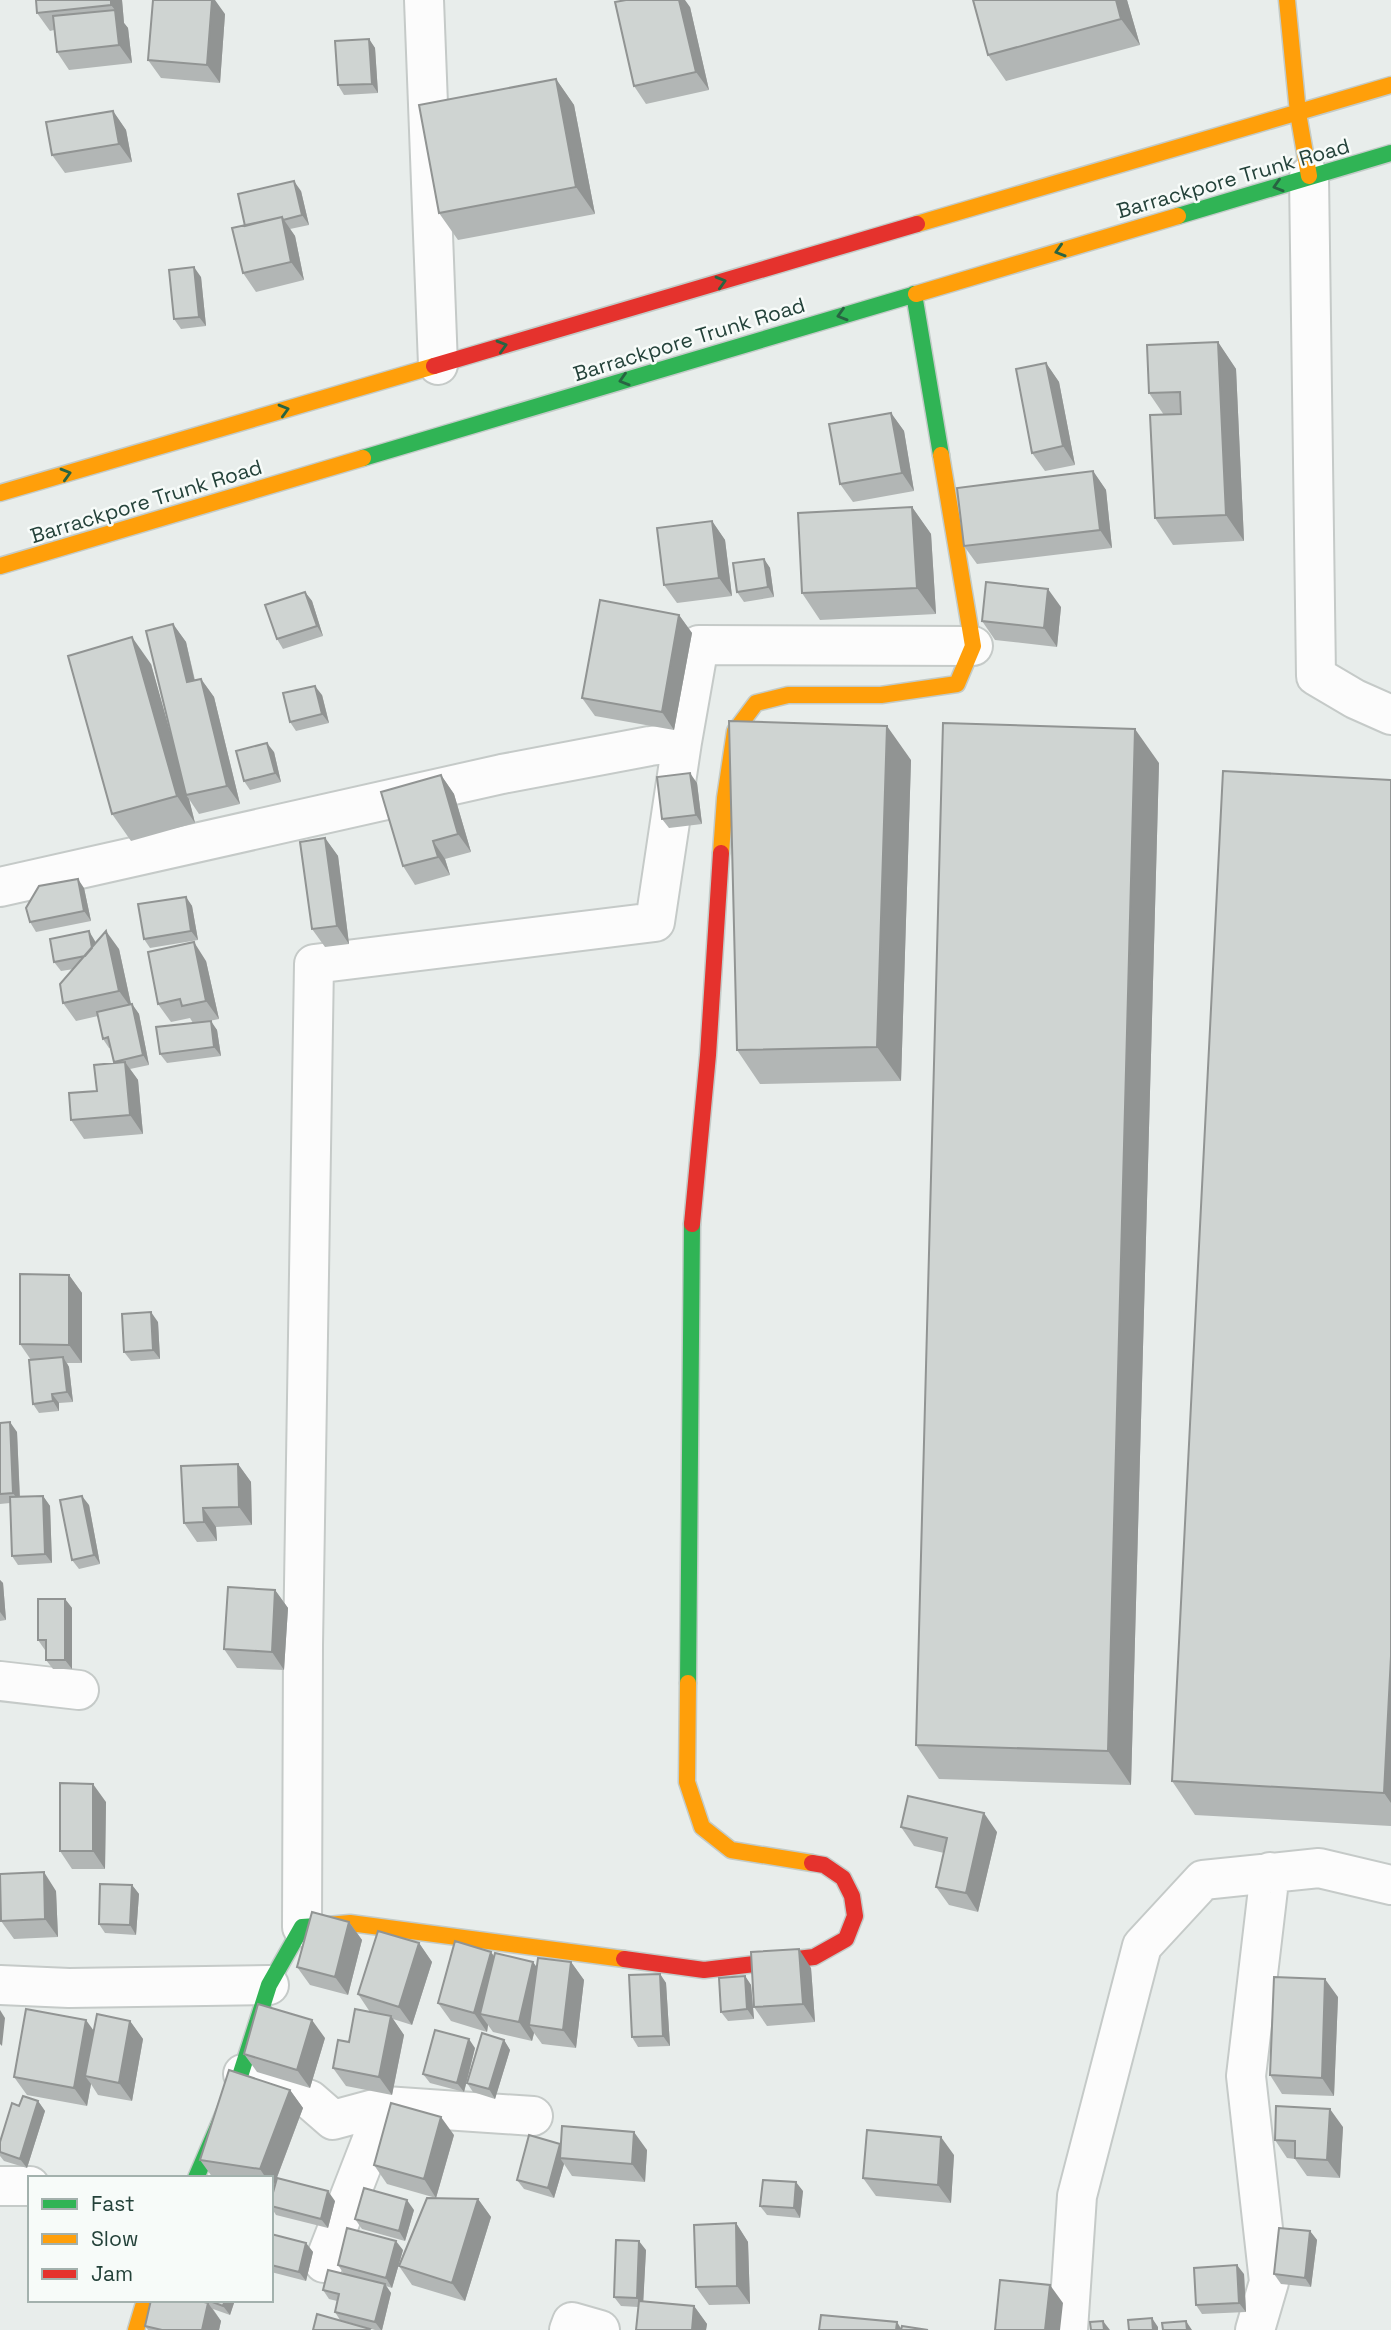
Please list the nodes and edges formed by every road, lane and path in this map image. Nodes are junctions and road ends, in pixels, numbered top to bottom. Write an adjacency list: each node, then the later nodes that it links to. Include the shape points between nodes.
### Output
1 (425, 0): 8 (street)
2 (1287, 0): 4 (street)
3 (1391, 85): 4 (street, Barrackpore Trunk Road)
4 (1298, 113): 6 (street); 8 (street, Barrackpore Trunk Road, one-way to 4)
5 (1391, 153): 6 (street, Barrackpore Trunk Road)
6 (1309, 176): 7 (street, Barrackpore Trunk Road, one-way to 7); 12 (street, via 1316,676)
7 (914, 294): 10 (street, Barrackpore Trunk Road, one-way to 10); 11 (street)
8 (438, 365): 9 (street, Barrackpore Trunk Road, one-way to 8)
9 (0, 493)
10 (0, 566)
11 (973, 646): 13 (street, via 699,645); 19 (street, via 957,684 881,695 788,695 756,703 735,731 725,798 691,1235 687,1783 702,1827 731,1850 824,1865 842,1878 852,1896 855,1916 846,1939 814,1958 704,1970 350,1923)
12 (1391, 715)
13 (682, 742): 14 (street, via 502,774); 19 (street, via 655,922 314,964)
14 (0, 887)
15 (0, 1681): 16 (street)
16 (79, 1690)
17 (1270, 1872): 18 (street, via 1319,1868); 33 (street, via 1203,1880 1142,1946 1077,2196); 34 (street, via 1247,2076 1269,2282)
18 (1391, 1885)
19 (302, 1927): 21 (street)
20 (0, 1985): 21 (street)
21 (269, 1985): 22 (street)
22 (241, 2073): 23 (street, via 310,2100 334,2120); 25 (street)
23 (385, 2106): 24 (street); 28 (street)
24 (533, 2116)
25 (197, 2176)
26 (0, 2186): 27 (street)
27 (28, 2186)
28 (324, 2263)
29 (144, 2302): 30 (street)
30 (136, 2330)
31 (569, 2330): 32 (street, via 572,2322)
32 (600, 2330)
33 (1068, 2330)
34 (1255, 2330)

